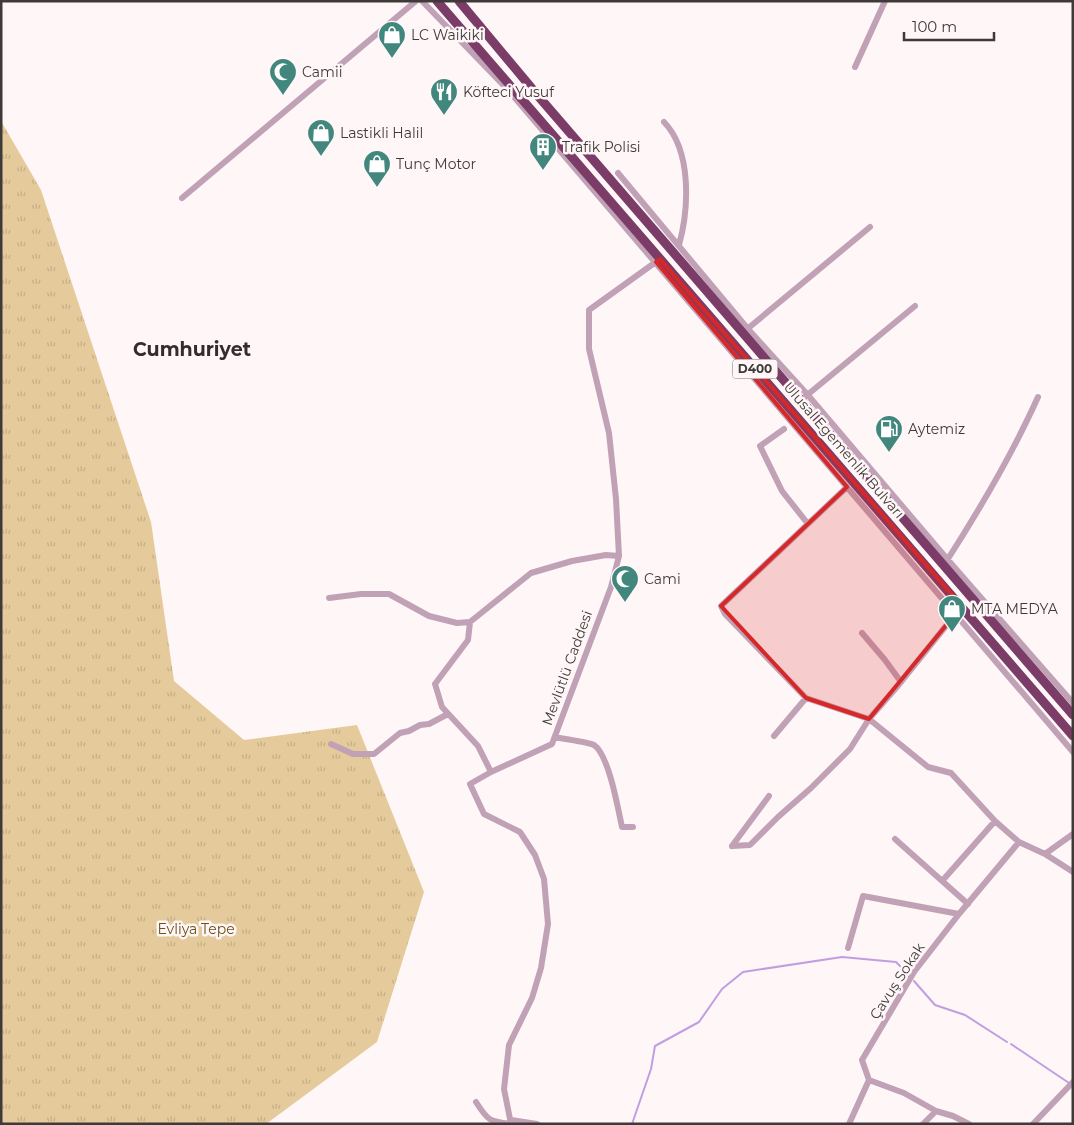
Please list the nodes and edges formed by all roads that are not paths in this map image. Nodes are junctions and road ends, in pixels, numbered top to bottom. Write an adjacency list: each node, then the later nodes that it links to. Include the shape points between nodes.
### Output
1 (416, 1): 10 (street)
2 (422, 1): 7 (street)
3 (437, 1): 7 (highway, Ulusal Egemenlik Bulvarı / D400)
4 (459, 1): 15 (highway, Ulusal Egemenlik Bulvarı / D400, via 539,97)
5 (885, 1): 6 (street)
6 (855, 67)
7 (518, 98): 13 (highway, Ulusal Egemenlik Bulvarı / D400)
8 (664, 122): 12 (street, via 678,145 687,199)
9 (618, 173): 12 (street)
10 (182, 198)
11 (870, 227): 15 (street)
12 (679, 245): 15 (street)
13 (658, 261): 19 (street); 21 (street, Mevlütlü Caddesi, via 589,310 589,349 610,434); 25 (highway, Ulusal Egemenlik Bulvarı / D400)
14 (915, 306): 16 (street)
15 (746, 330): 16 (highway, Ulusal Egemenlik Bulvarı / D400)
16 (804, 397): 22 (highway, Ulusal Egemenlik Bulvarı / D400)
17 (1038, 397): 22 (street, via 979,511)
18 (784, 429): 20 (street, via 760,446 782,490)
19 (848, 487): 20 (street); 26 (street)
20 (808, 524): 30 (street, via 721,606 724,614)
21 (619, 556): 27 (street, via 572,561 531,573); 37 (street, Mevlütlü Caddesi, via 611,587)
22 (946, 562): 23 (highway, Ulusal Egemenlik Bulvarı / D400); 31 (street)
23 (972, 597): 25 (highway); 33 (highway, Ulusal Egemenlik Bulvarı / D400)
24 (330, 598): 27 (street, via 389,594 429,616 457,623)
25 (962, 606): 26 (street); 36 (highway, Ulusal Egemenlik Bulvarı / D400)
26 (956, 614): 29 (street); 39 (street)
27 (470, 622): 32 (street, via 468,640 435,684 442,707)
28 (862, 633): 29 (street)
29 (901, 682): 34 (street)
30 (806, 698): 34 (street); 35 (street)
31 (1073, 703)
32 (448, 714): 38 (street, via 400,733 374,754 353,754); 40 (street, via 478,746)
33 (1073, 715)
34 (869, 719): 41 (street, via 850,749 750,845 732,846); 42 (street, via 928,767 951,773)
35 (774, 736)
36 (1073, 736)
37 (555, 737): 40 (street, Mevlütlü Caddesi, via 552,744); 43 (street, via 594,745 610,775 622,827)
38 (331, 744)
39 (1073, 752)
40 (490, 772): 57 (street, Mevlütlü Caddesi, via 470,784 484,814 520,832 535,855 544,879 548,924 532,998 510,1044 504,1089)
41 (770, 796)
42 (995, 821): 46 (street); 49 (street)
43 (633, 827)
44 (1073, 834): 47 (street)
45 (895, 839): 49 (street)
46 (1019, 842): 47 (street); 50 (street, Çavuş Sokak)
47 (1045, 854): 48 (street)
48 (1073, 872)
49 (943, 880): 50 (street)
50 (968, 904): 51 (street, Çavuş Sokak)
51 (959, 914): 52 (street, via 863,896); 53 (street, Çavuş Sokak, via 914,972 862,1060)
52 (848, 948)
53 (869, 1080): 56 (street, via 904,1093); 59 (street)
54 (1073, 1082): 62 (street)
55 (476, 1102): 57 (street, via 493,1122)
56 (936, 1111): 60 (street); 61 (street)
57 (511, 1123): 58 (street)
58 (537, 1124)
59 (849, 1124)
60 (923, 1124)
61 (969, 1124)
62 (1033, 1124)

